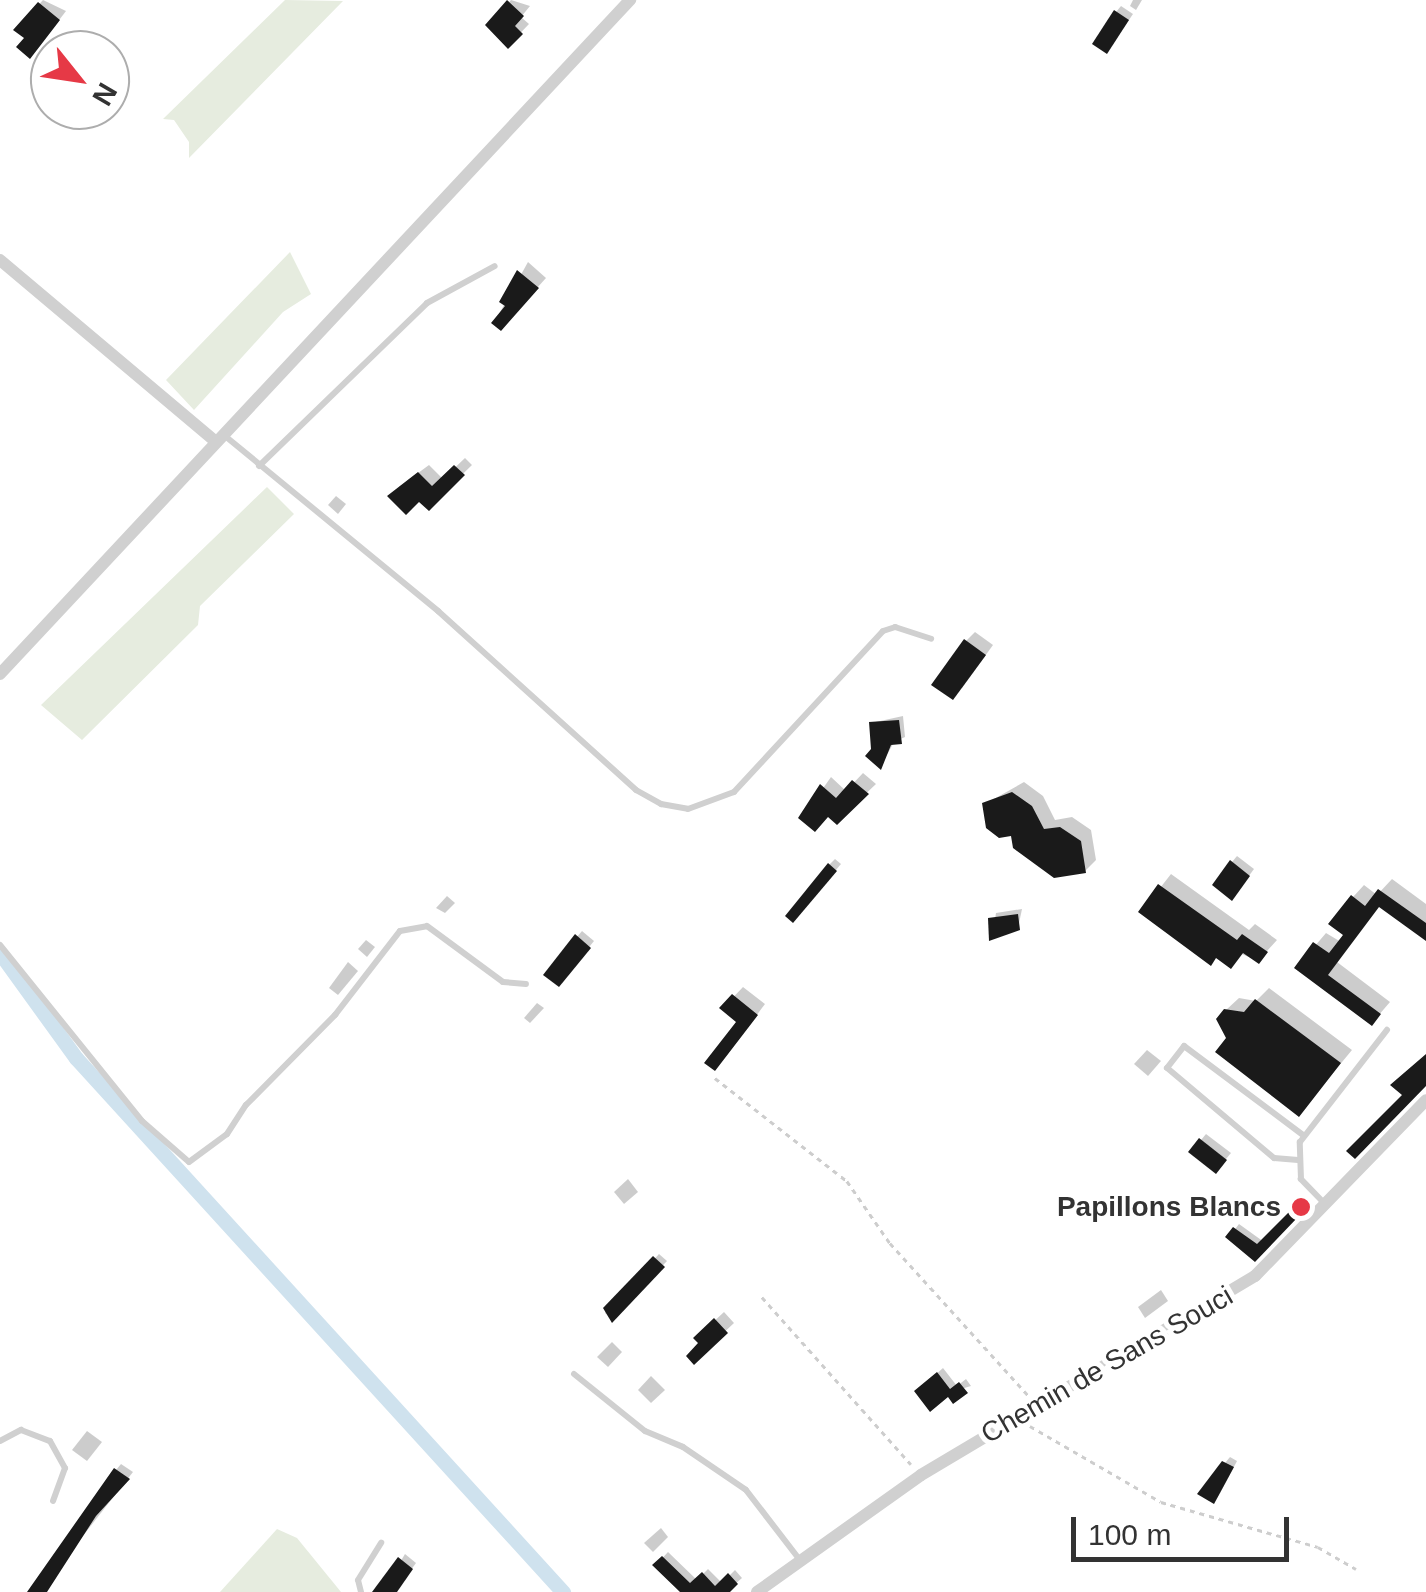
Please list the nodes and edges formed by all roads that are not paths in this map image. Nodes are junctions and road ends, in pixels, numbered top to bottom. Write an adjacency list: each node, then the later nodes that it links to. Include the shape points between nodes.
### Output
1 (630, 0): 4 (street)
2 (0, 260): 4 (street)
3 (494, 266): 5 (lane, via 427,303)
4 (218, 438): 5 (lane); 7 (street)
5 (259, 466): 6 (lane, via 438,611 636,790 661,804 688,809 734,792 884,631 894,627)
6 (931, 639)
7 (0, 674)
8 (0, 946): 9 (lane, via 142,1122 189,1162 227,1134 246,1104 336,1015 400,930 426,926 503,982)
9 (526, 984)
10 (1387, 1030): 12 (lane)
11 (1426, 1100): 14 (street, Chemin de Sans Souci)
12 (1303, 1135): 13 (lane); 13 (lane, via 1184,1046 1167,1068 1274,1158)
13 (1298, 1160): 14 (lane, via 1301,1179)
14 (1326, 1205): 19 (street, Chemin de Sans Souci, via 1217,1304 921,1475)
15 (574, 1374): 19 (lane, via 645,1431 683,1447 746,1490)
16 (0, 1441): 17 (lane, via 21,1430 50,1442 65,1468)
17 (53, 1501)
18 (382, 1544): 20 (lane, via 358,1580)
19 (801, 1561): 21 (street, Chemin de Sans Souci)
20 (361, 1592)
21 (757, 1592)

